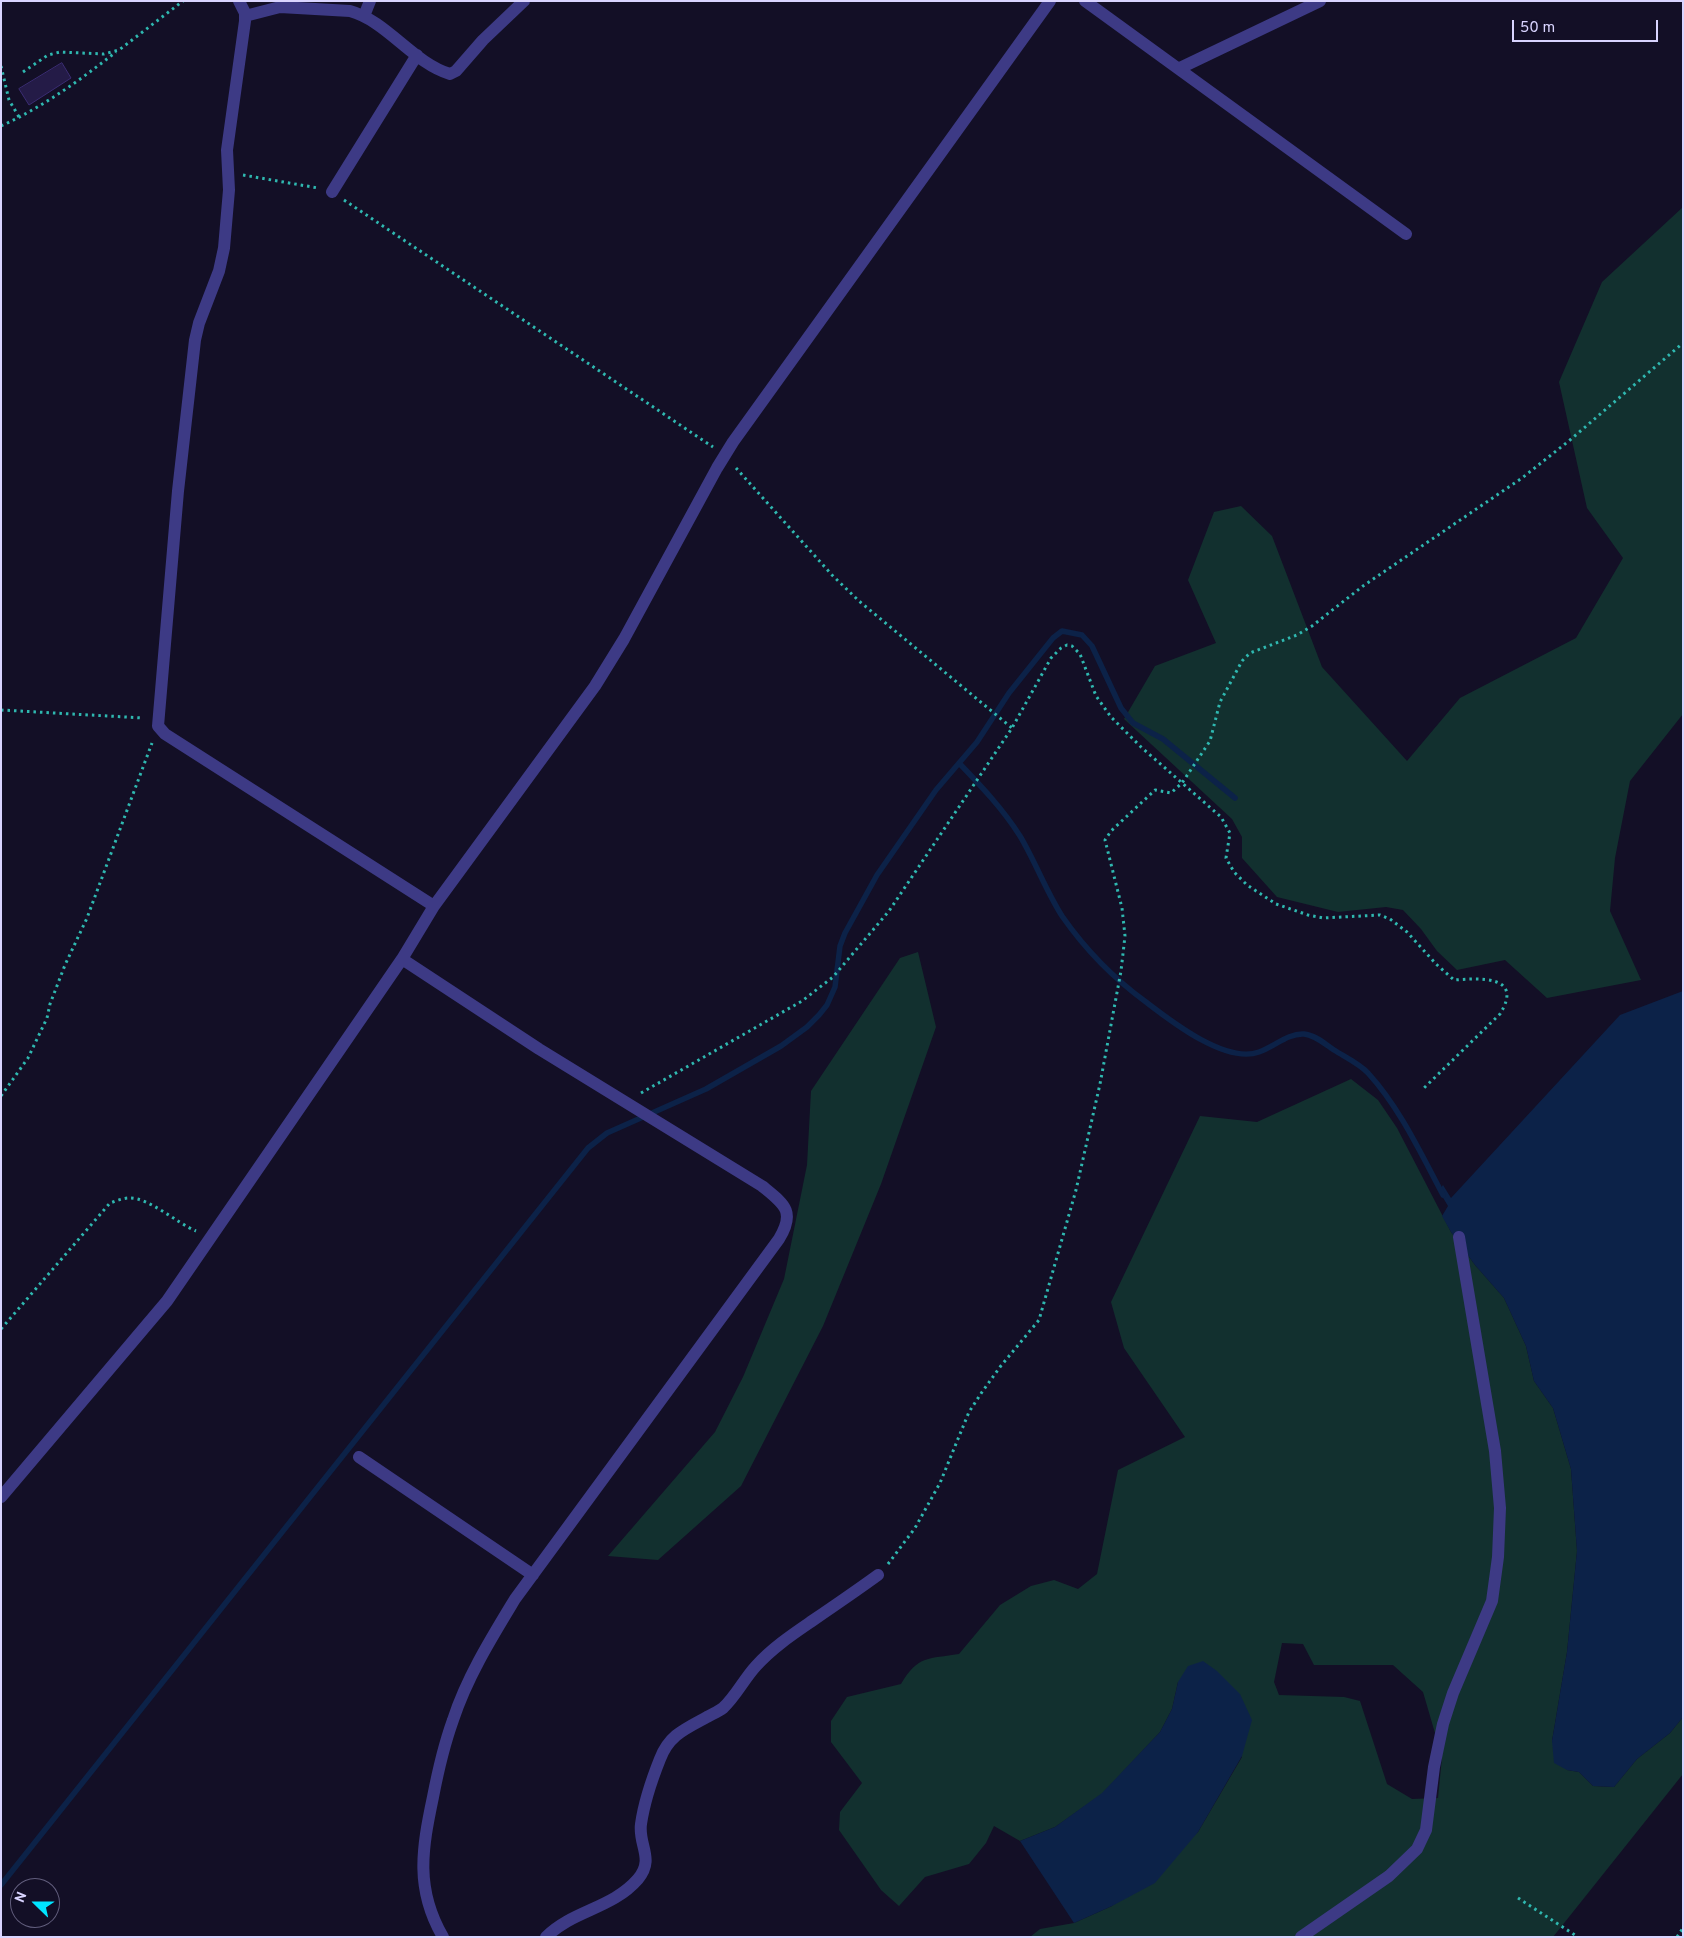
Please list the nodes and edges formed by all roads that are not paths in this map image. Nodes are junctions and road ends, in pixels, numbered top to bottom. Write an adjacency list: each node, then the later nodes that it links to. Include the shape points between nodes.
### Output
1 (240, 1): 7 (street)
2 (370, 1): 8 (street)
3 (524, 1): 9 (street, via 453,73 447,73)
4 (1050, 1): 13 (street, via 724,455 595,686)
5 (1085, 1): 10 (street)
6 (1320, 1): 10 (street)
7 (245, 16): 8 (street, via 270,8 292,6 350,11); 13 (street, via 227,150 229,190 224,248 195,340 178,491 159,725)
8 (364, 16): 9 (street)
9 (417, 55): 11 (street)
10 (1180, 68): 12 (street)
11 (332, 192)
12 (1406, 234)
13 (434, 906): 14 (street)
14 (402, 959): 17 (street, via 167,1302); 18 (street, via 539,1049 762,1186 789,1216 779,1238)
15 (1460, 1237): 22 (street, via 1500,1508 1492,1601 1443,1724 1426,1830 1417,1849 1389,1876)
16 (359, 1456): 18 (street)
17 (1, 1497)
18 (533, 1575): 20 (street, via 497,1628 464,1692 442,1756 424,1840 422,1868 425,1894)
19 (878, 1576): 21 (street, via 778,1646 755,1666 722,1709 677,1733 660,1758 642,1816 646,1853 644,1870 639,1878 608,1903 568,1920)
20 (443, 1937)
21 (546, 1937)
22 (1301, 1937)

